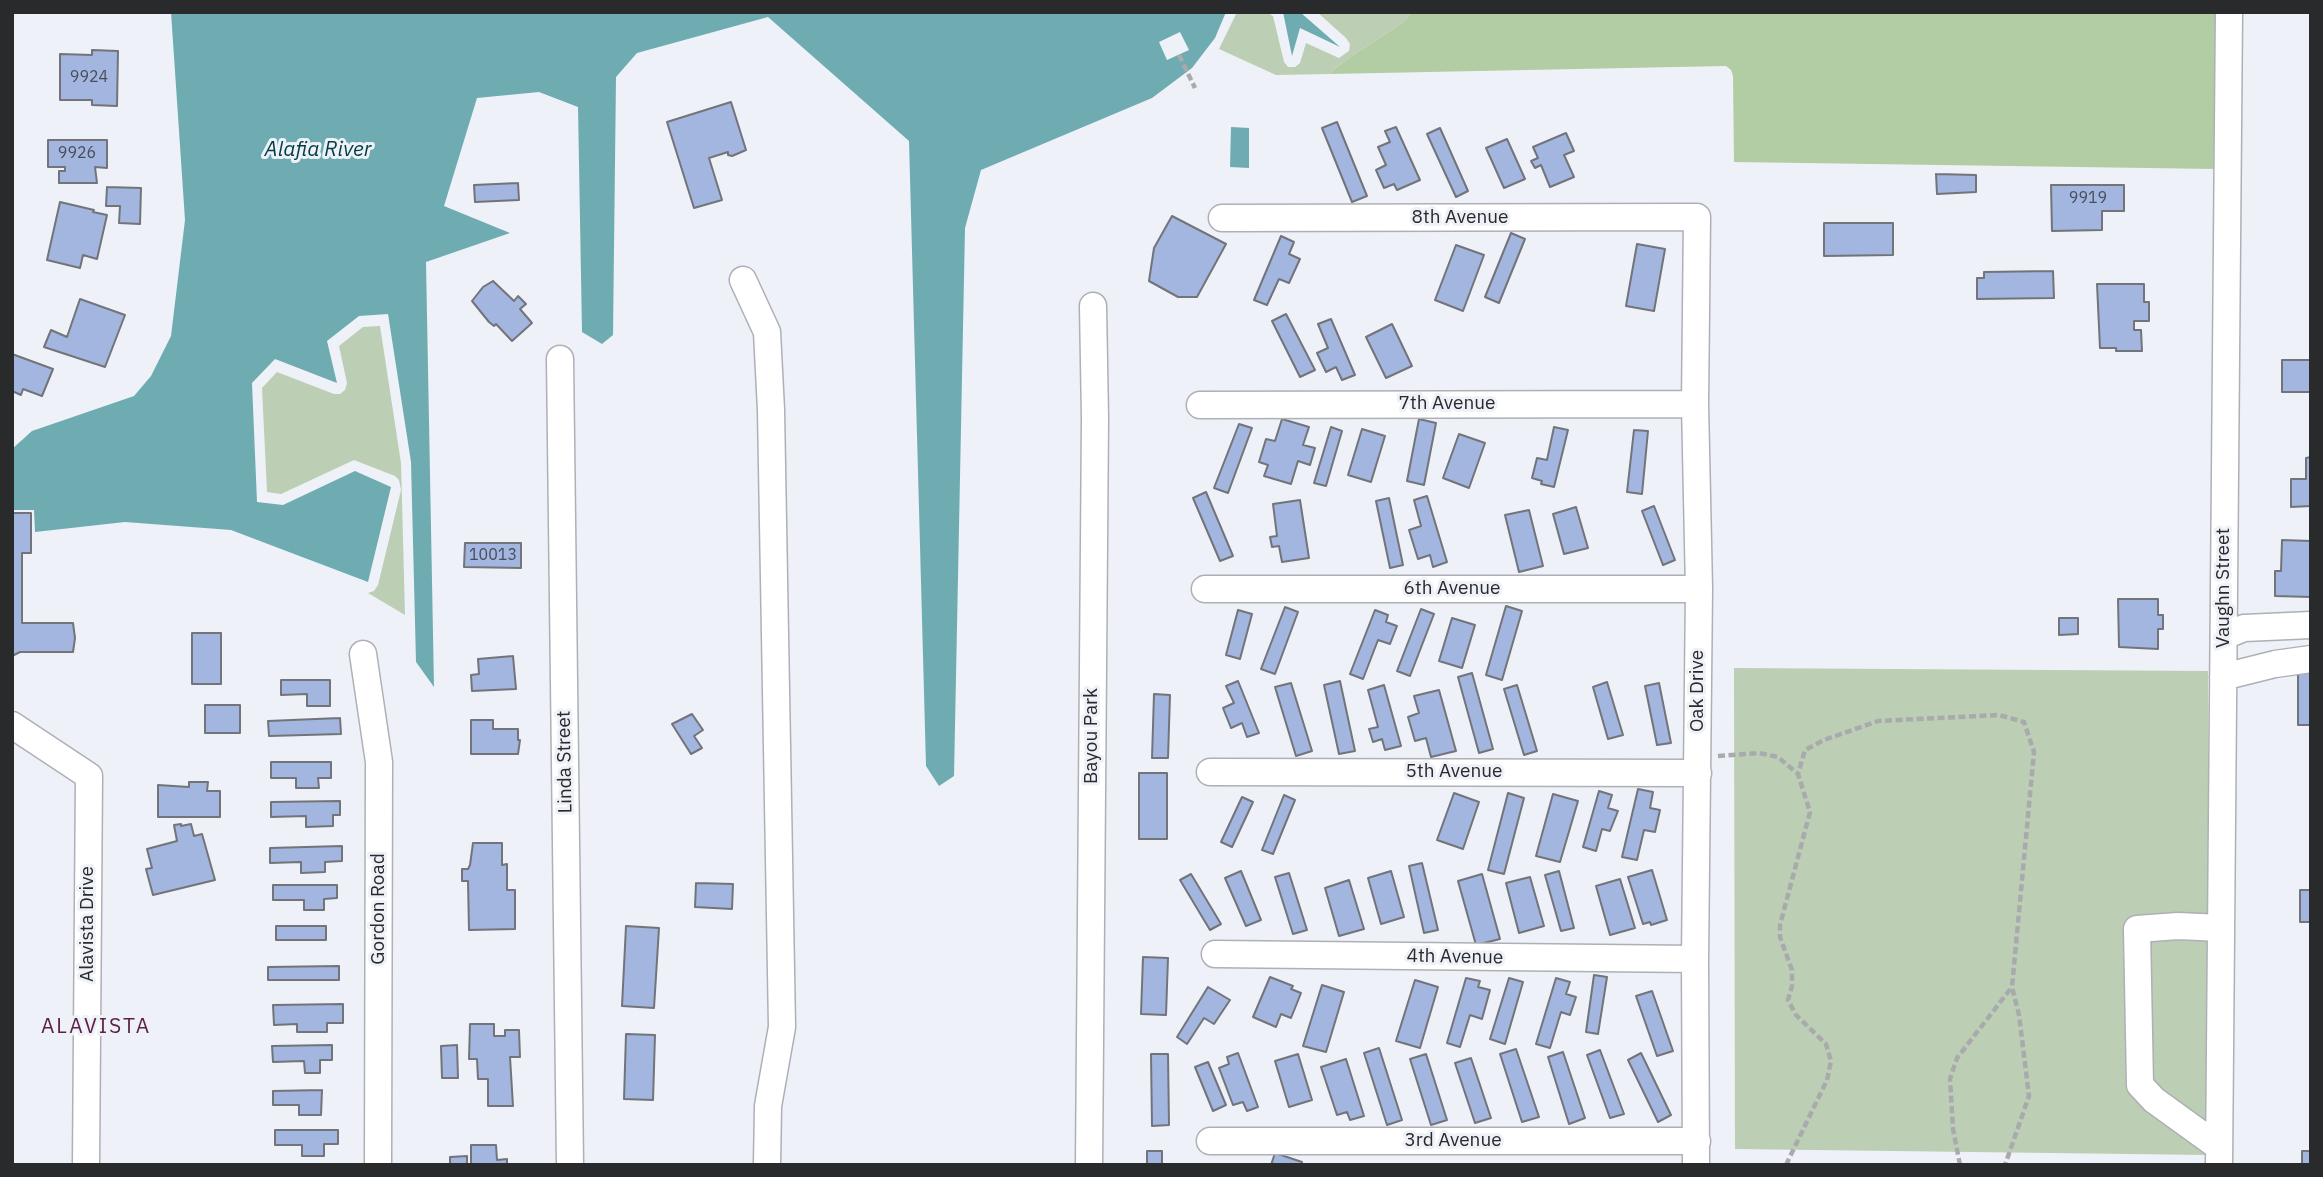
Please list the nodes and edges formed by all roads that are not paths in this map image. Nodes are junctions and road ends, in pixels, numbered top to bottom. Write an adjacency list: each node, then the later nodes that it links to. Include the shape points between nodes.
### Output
1 (2229, 12): 12 (street, Vaughn Street)
2 (1222, 218): 3 (street, 8th Avenue)
3 (1697, 218): 7 (street, Oak Drive)
4 (743, 280): 28 (street, via 767,332 771,410 782,1027 768,1106)
5 (1093, 306): 29 (street, Bayou Park)
6 (560, 359): 27 (street, Linda Street)
7 (1695, 404): 8 (street, 7th Avenue); 10 (street, Oak Drive)
8 (1200, 405)
9 (1205, 589): 10 (street, 6th Avenue)
10 (1699, 589): 17 (street, Oak Drive)
11 (2311, 625): 12 (street, via 2244,628)
12 (2224, 636): 15 (street, Vaughn Street)
13 (363, 654): 26 (street, Gordon Road, via 379,762)
14 (2311, 659): 15 (street)
15 (2223, 677): 19 (street, Vaughn Street)
16 (12, 725): 25 (street, Alavista Drive, via 89,776)
17 (1698, 764): 18 (street, 5th Avenue); 21 (street, Oak Drive)
18 (1210, 772)
19 (2221, 928): 24 (street, Vaughn Street); 24 (street, via 2137,929 2140,1085)
20 (1215, 954): 21 (street, 4th Avenue)
21 (1695, 959): 23 (street, Oak Drive)
22 (1210, 1141): 23 (street, 3rd Avenue)
23 (1696, 1153)
24 (2219, 1156)
25 (86, 1165)
26 (378, 1165)
27 (570, 1165)
28 (767, 1165)
29 (1089, 1165)

